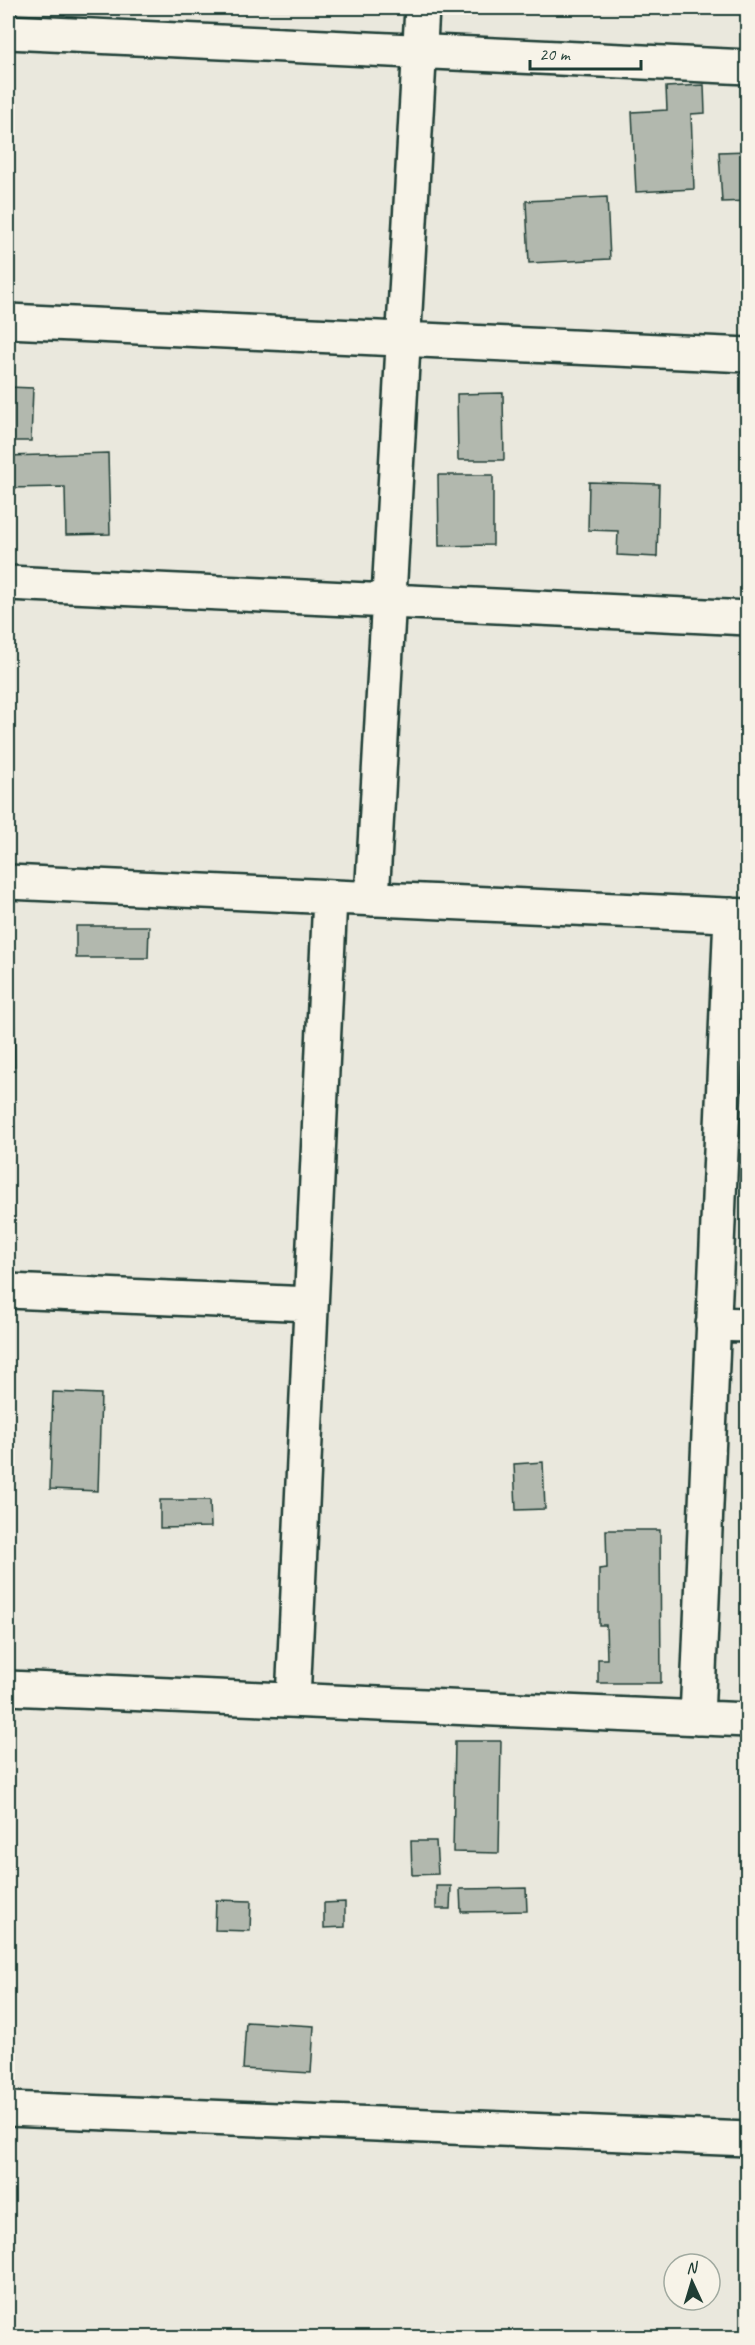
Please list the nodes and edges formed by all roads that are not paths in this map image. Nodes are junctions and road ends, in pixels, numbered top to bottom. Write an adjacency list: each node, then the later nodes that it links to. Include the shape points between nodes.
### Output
1 (422, 8): 3 (street)
2 (8, 32): 3 (street)
3 (420, 52): 4 (street); 6 (street)
4 (747, 67)
5 (8, 321): 6 (street)
6 (404, 339): 7 (street); 9 (street)
7 (747, 356)
8 (8, 583): 9 (street)
9 (389, 601): 10 (street); 13 (street)
10 (747, 618)
11 (8, 882): 12 (street)
12 (330, 897): 13 (street); 16 (street)
13 (372, 899): 14 (street)
14 (739, 915): 17 (street)
15 (8, 1291): 16 (street)
16 (312, 1304): 20 (street)
17 (713, 1324): 18 (street); 21 (street)
18 (747, 1325)
19 (8, 1688): 20 (street)
20 (293, 1700): 21 (street)
21 (697, 1718): 22 (street)
22 (747, 1720)
23 (8, 2109): 24 (street)
24 (747, 2139)

